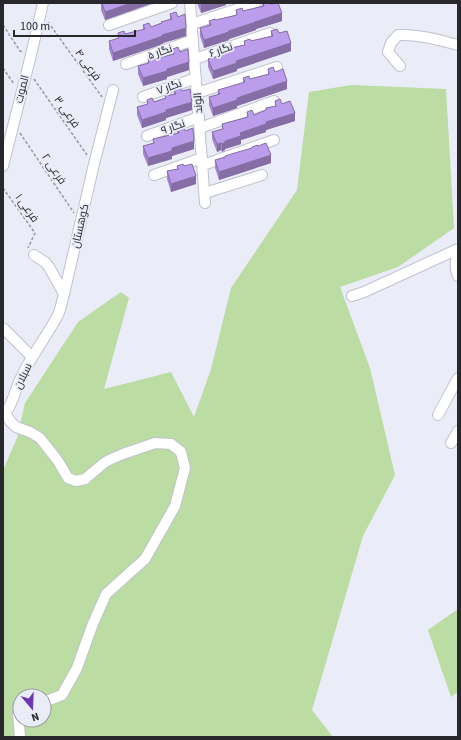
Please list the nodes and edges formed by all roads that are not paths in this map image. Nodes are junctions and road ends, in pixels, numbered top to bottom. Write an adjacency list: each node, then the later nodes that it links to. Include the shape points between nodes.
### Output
1 (172, 3): 6 (street)
2 (190, 3): 5 (street, الوند)
3 (255, 3): 5 (street)
4 (42, 8): 24 (street, الموت)
5 (192, 24): 8 (street, الوند)
6 (109, 25)
7 (270, 33): 10 (street, نگار ۶)
8 (193, 40): 10 (street, الوند); 11 (street, نگار ۵)
9 (458, 45): 12 (street, via 398,35 388,52)
10 (195, 59): 14 (street, الوند)
11 (126, 64)
12 (400, 66)
13 (277, 67): 16 (street)
14 (196, 78): 16 (street, الوند); 17 (street, نگار ۷)
15 (113, 90): 30 (street, کوهستان)
16 (197, 93): 19 (street, الوند)
17 (143, 96)
18 (274, 101): 20 (street)
19 (199, 117): 20 (street, الوند); 21 (street, نگار ۹)
20 (200, 128): 23 (street, الوند)
21 (147, 136)
22 (274, 140): 23 (street)
23 (202, 161): 25 (street); 26 (street, الوند, via 205,198)
24 (3, 166)
25 (154, 175)
26 (262, 175)
27 (458, 250): 29 (street); 31 (street)
28 (34, 255): 30 (street, via 49,267)
29 (458, 276)
30 (64, 294): 33 (street, کوهستان, via 58,313)
31 (352, 296)
32 (3, 328): 33 (street)
33 (32, 357): 35 (street, سبلان)
34 (458, 378): 36 (street)
35 (4, 414): 39 (street, via 16,427 40,438 68,478 76,481 84,479 111,459 155,443 171,444 181,452 185,468 175,506 146,559 106,594 77,668 62,695)
36 (438, 415)
37 (458, 431): 38 (street)
38 (451, 443)
39 (52, 699)

